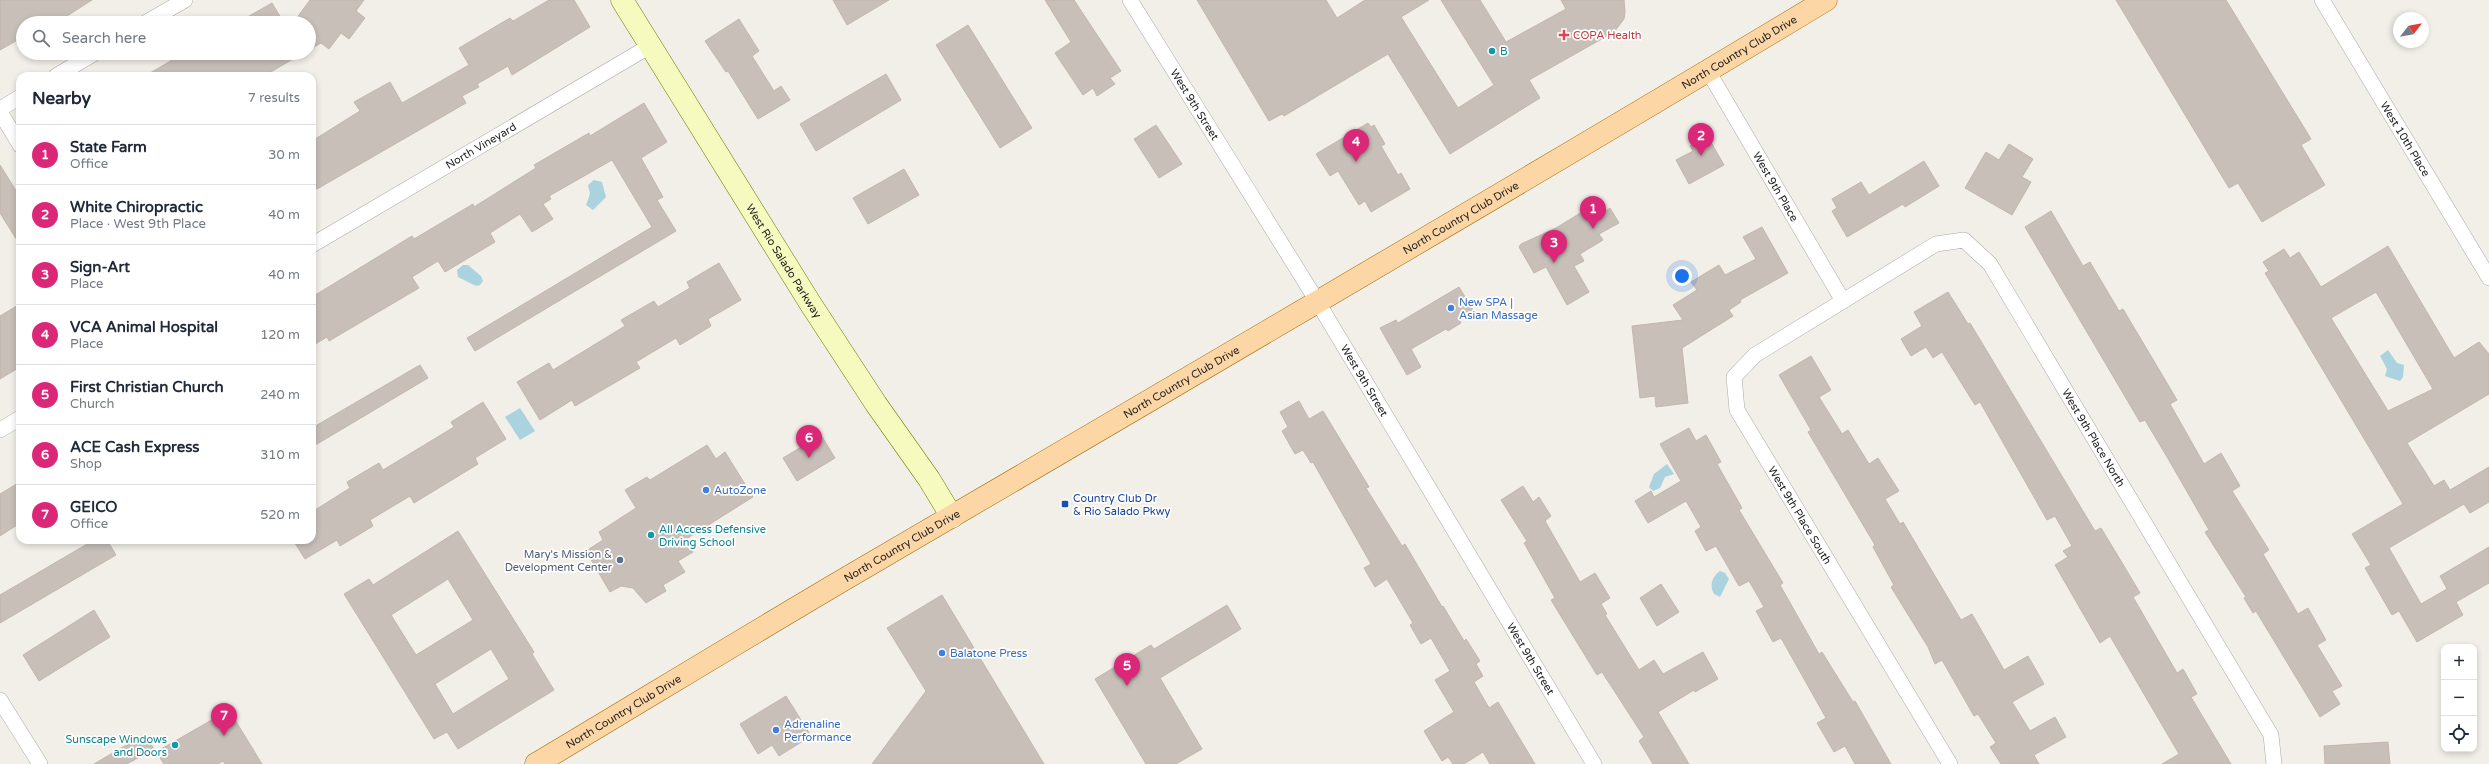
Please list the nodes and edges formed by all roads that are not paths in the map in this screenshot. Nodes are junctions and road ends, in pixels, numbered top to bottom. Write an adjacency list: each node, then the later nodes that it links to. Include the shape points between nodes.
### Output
1 (184, 0): 6 (street)
2 (622, 0): 7 (main road, West Rio Salado Parkway)
3 (1130, 0): 17 (street, West 9th Street)
4 (1826, 0): 10 (main road, North Country Club Drive)
5 (2322, 0): 16 (street, West 10th Place)
6 (157, 16)
7 (650, 46): 15 (street, North Vineyard); 21 (main road, West Rio Salado Parkway, via 810,303)
8 (83, 60): 9 (street)
9 (63, 72)
10 (1708, 72): 17 (main road, North Country Club Drive); 18 (street, West 9th Place)
11 (16, 99): 12 (street)
12 (0, 109)
13 (0, 112): 14 (street)
14 (16, 138)
15 (316, 243)
16 (2489, 278)
17 (1318, 301): 21 (main road, North Country Club Drive); 25 (street, West 9th Street)
18 (1843, 301): 26 (street, West 9th Place South, via 1755,355 1734,377 1737,410); 27 (street, West 9th Place North, via 1936,244 1964,240 1990,264 2271,735)
19 (16, 420): 20 (street)
20 (0, 430)
21 (952, 517): 24 (main road, North Country Club Drive)
22 (0, 700): 23 (street)
23 (40, 764)
24 (536, 764)
25 (1594, 764)
26 (1950, 764)
27 (2274, 764)

